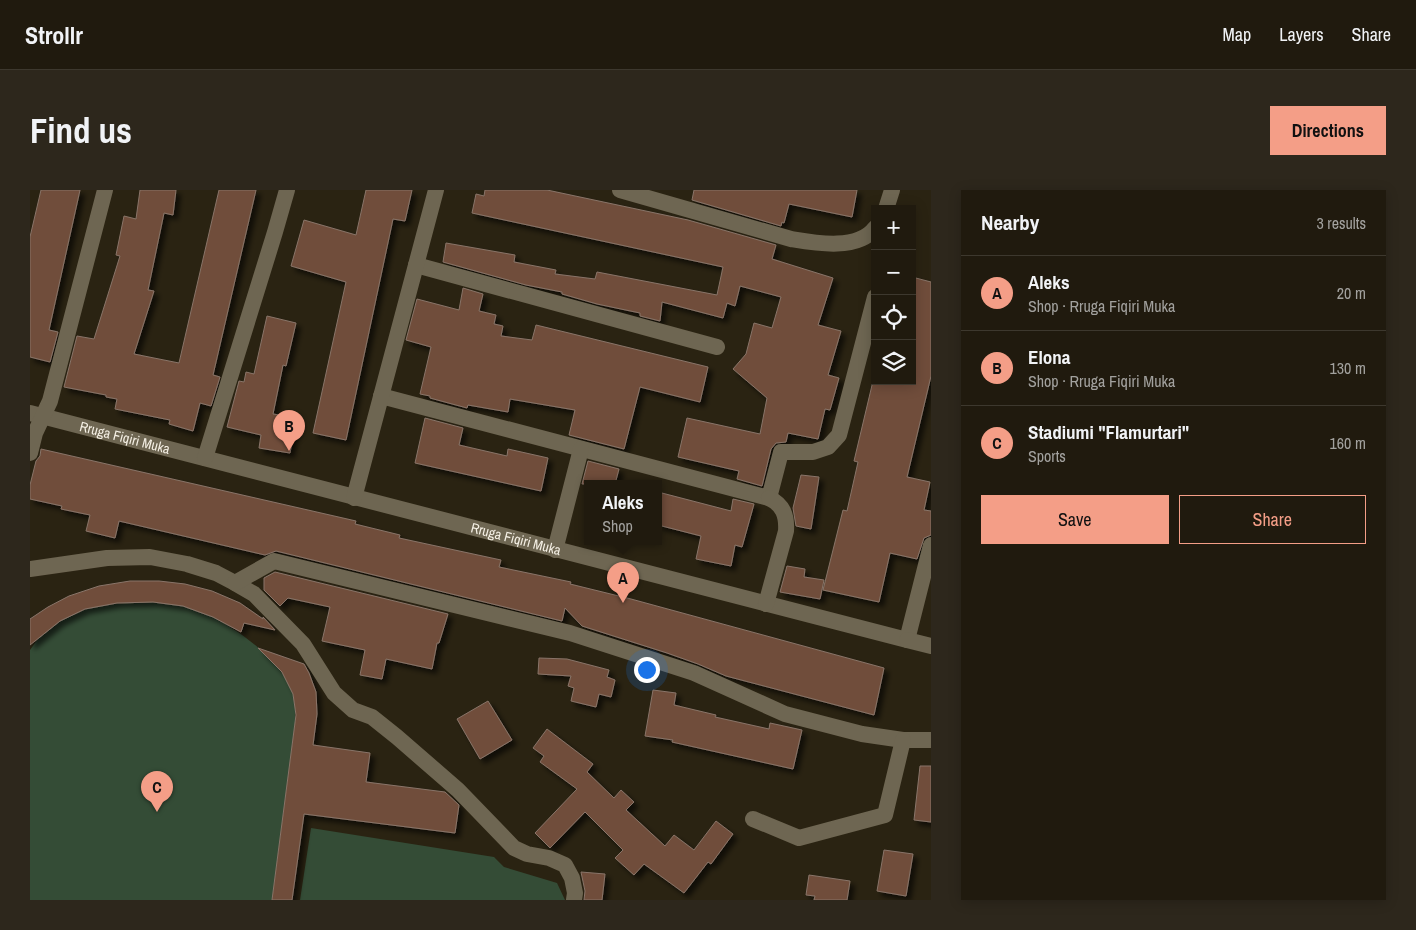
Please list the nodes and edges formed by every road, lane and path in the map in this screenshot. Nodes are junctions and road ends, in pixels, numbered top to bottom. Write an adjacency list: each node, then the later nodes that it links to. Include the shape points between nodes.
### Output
1 (105, 190): 12 (street, via 50,401)
2 (287, 190): 15 (street)
3 (436, 190): 8 (street)
4 (620, 190): 7 (street, via 791,239 833,244 853,241)
5 (892, 190): 6 (street)
6 (887, 205)
7 (871, 233)
8 (416, 265): 10 (street); 11 (street)
9 (871, 313): 17 (street, via 839,435 828,447 813,452 781,452)
10 (717, 347)
11 (381, 396): 13 (street); 16 (street)
12 (36, 415): 14 (street); 15 (street, Rruga Fiqiri Muka)
13 (581, 449): 17 (street); 19 (street)
14 (30, 453)
15 (205, 458): 16 (street, Rruga Fiqiri Muka)
16 (354, 498): 19 (street, Rruga Fiqiri Muka)
17 (769, 498): 22 (street, via 778,503 787,521)
18 (931, 545): 23 (street)
19 (555, 550): 22 (street, Rruga Fiqiri Muka)
20 (30, 569): 21 (street, via 106,558 150,557 187,564)
21 (235, 583): 25 (street, via 274,561 570,633 694,673 785,714 862,734); 28 (street, via 254,594 303,644 334,693 353,710 372,717 404,743 458,790 514,848 565,865 572,878)
22 (766, 604): 23 (street, Rruga Fiqiri Muka)
23 (907, 640): 24 (street, Rruga Fiqiri Muka)
24 (931, 646)
25 (903, 740): 26 (street); 27 (street, via 885,815 799,838)
26 (931, 740)
27 (753, 819)
28 (574, 900)

